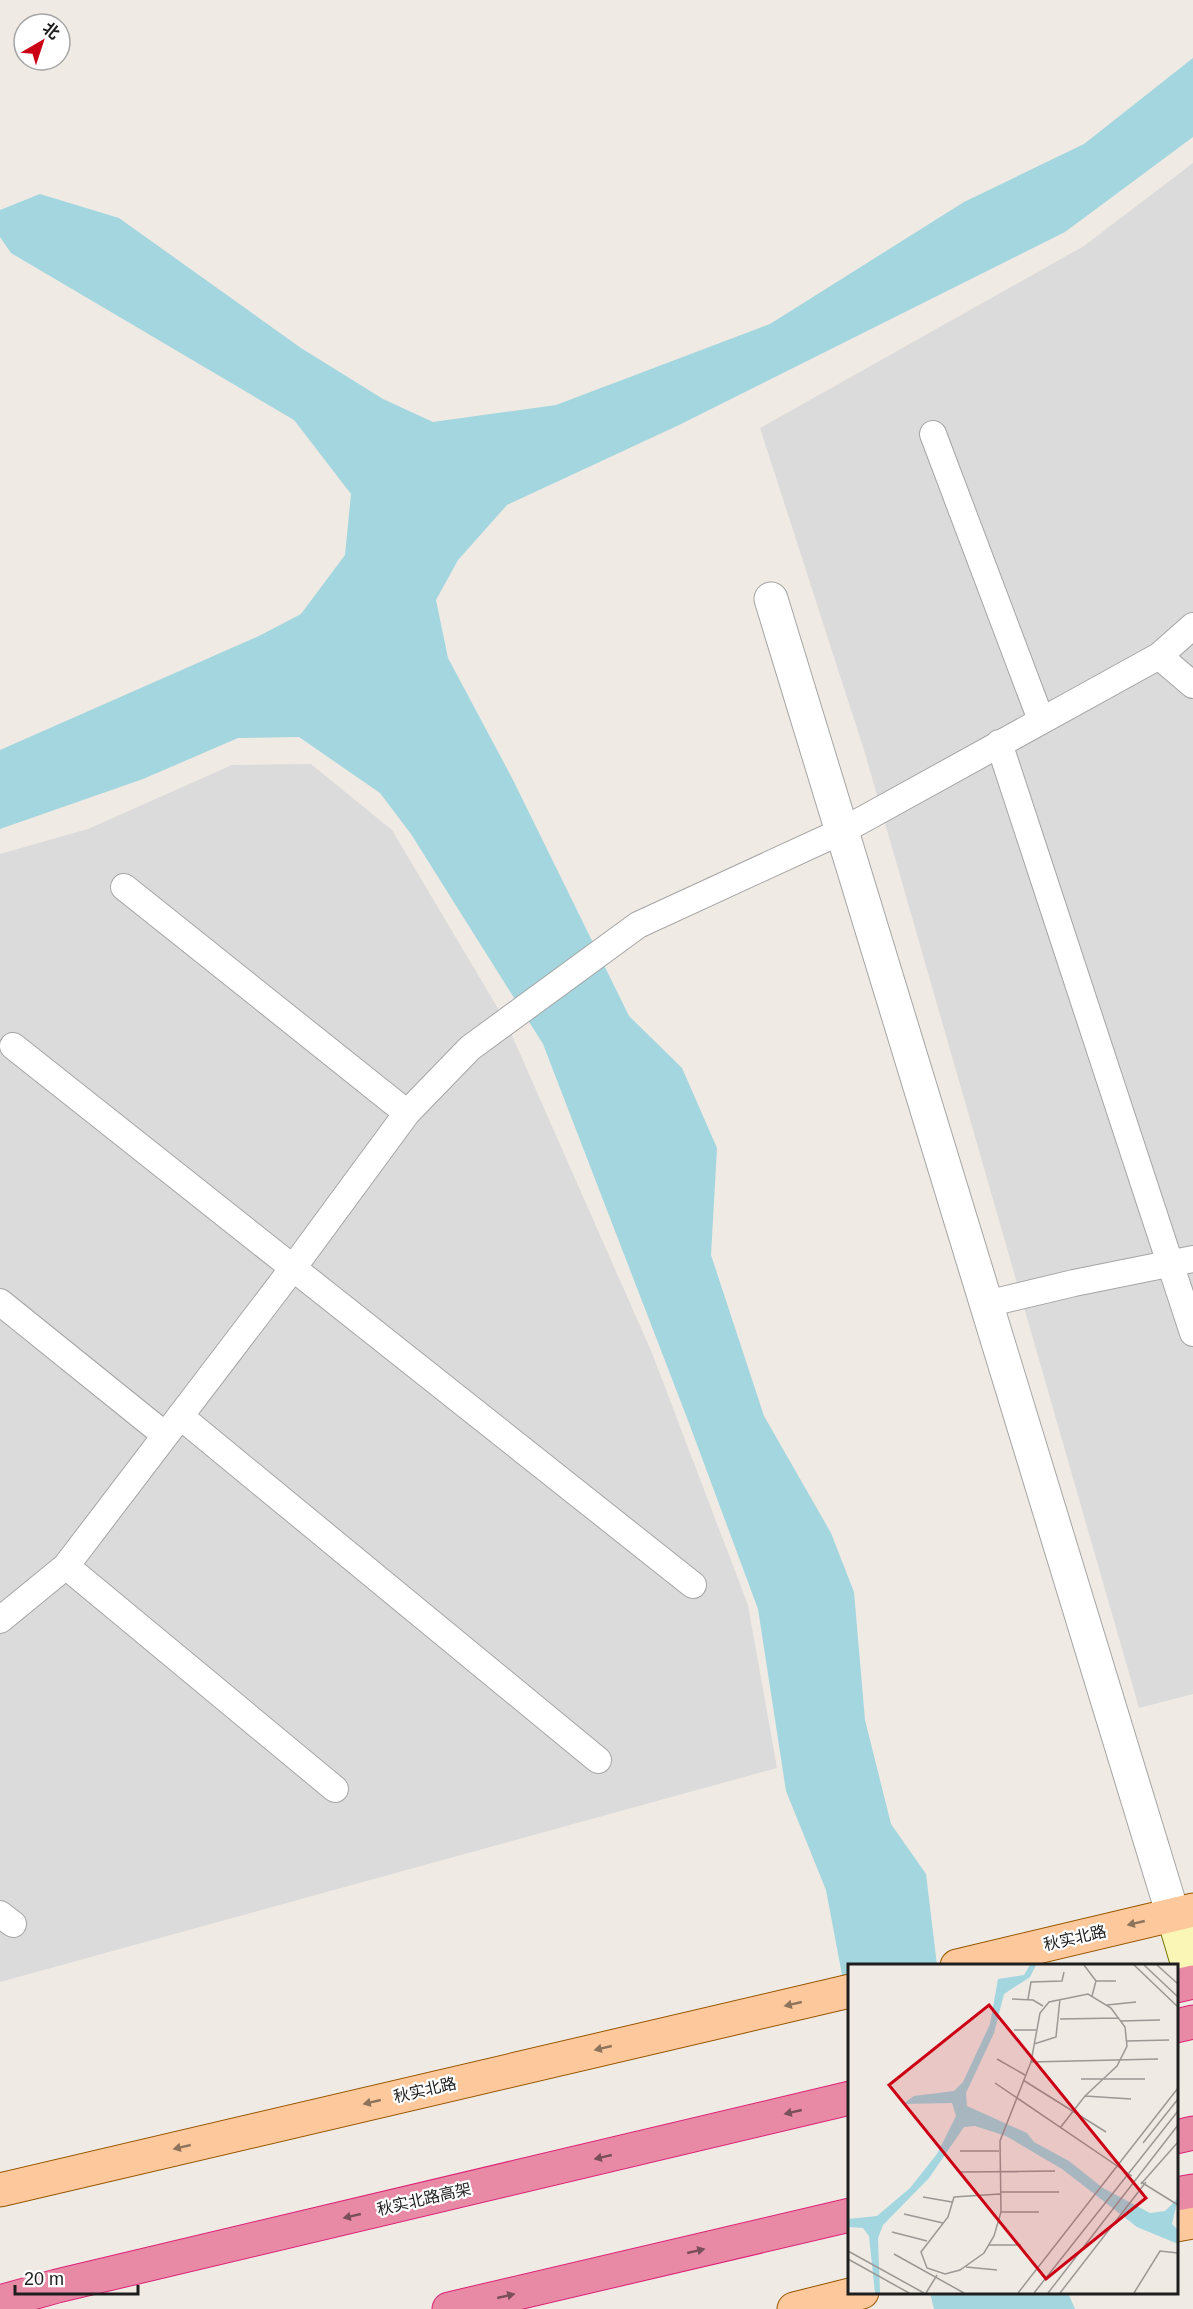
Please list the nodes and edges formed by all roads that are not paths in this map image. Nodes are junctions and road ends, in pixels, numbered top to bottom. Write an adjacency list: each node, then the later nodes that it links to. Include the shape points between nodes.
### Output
1 (933, 434): 6 (lane)
2 (771, 599): 8 (street)
3 (1193, 626): 4 (lane)
4 (1159, 656): 5 (lane); 6 (lane)
5 (1193, 685)
6 (1041, 720): 7 (lane)
7 (999, 743): 8 (lane); 12 (lane)
8 (842, 831): 11 (lane, via 638,925 470,1048); 15 (street)
9 (124, 888): 11 (lane)
10 (13, 1046): 13 (lane)
11 (407, 1113): 13 (lane)
12 (1181, 1261): 15 (lane); 16 (lane)
13 (293, 1268): 17 (lane); 19 (lane)
14 (0, 1302): 17 (lane)
15 (986, 1304): 23 (street)
16 (1193, 1333)
17 (172, 1426): 18 (lane); 21 (lane)
18 (66, 1566): 20 (lane); 22 (lane)
19 (693, 1585)
20 (0, 1620)
21 (598, 1760)
22 (335, 1789)
23 (1183, 1912): 24 (main road, 秋实北路, one-way to 24); 25 (street)
24 (961, 1964)
25 (1193, 1982): 26 (highway)
26 (1178, 1986)
27 (848, 1991): 33 (main road, 秋实北路, one-way to 33)
28 (1193, 2022): 29 (highway)
29 (1178, 2026)
30 (848, 2098): 40 (highway, 秋实北路高架, one-way to 40)
31 (1193, 2133): 32 (highway)
32 (1178, 2136)
33 (0, 2190)
34 (1193, 2191): 35 (highway)
35 (1178, 2194)
36 (848, 2214): 41 (highway, one-way to 36)
37 (1193, 2222): 38 (main road)
38 (1178, 2225)
39 (854, 2294): 42 (main road)
40 (0, 2302)
41 (449, 2309)
42 (794, 2309)

